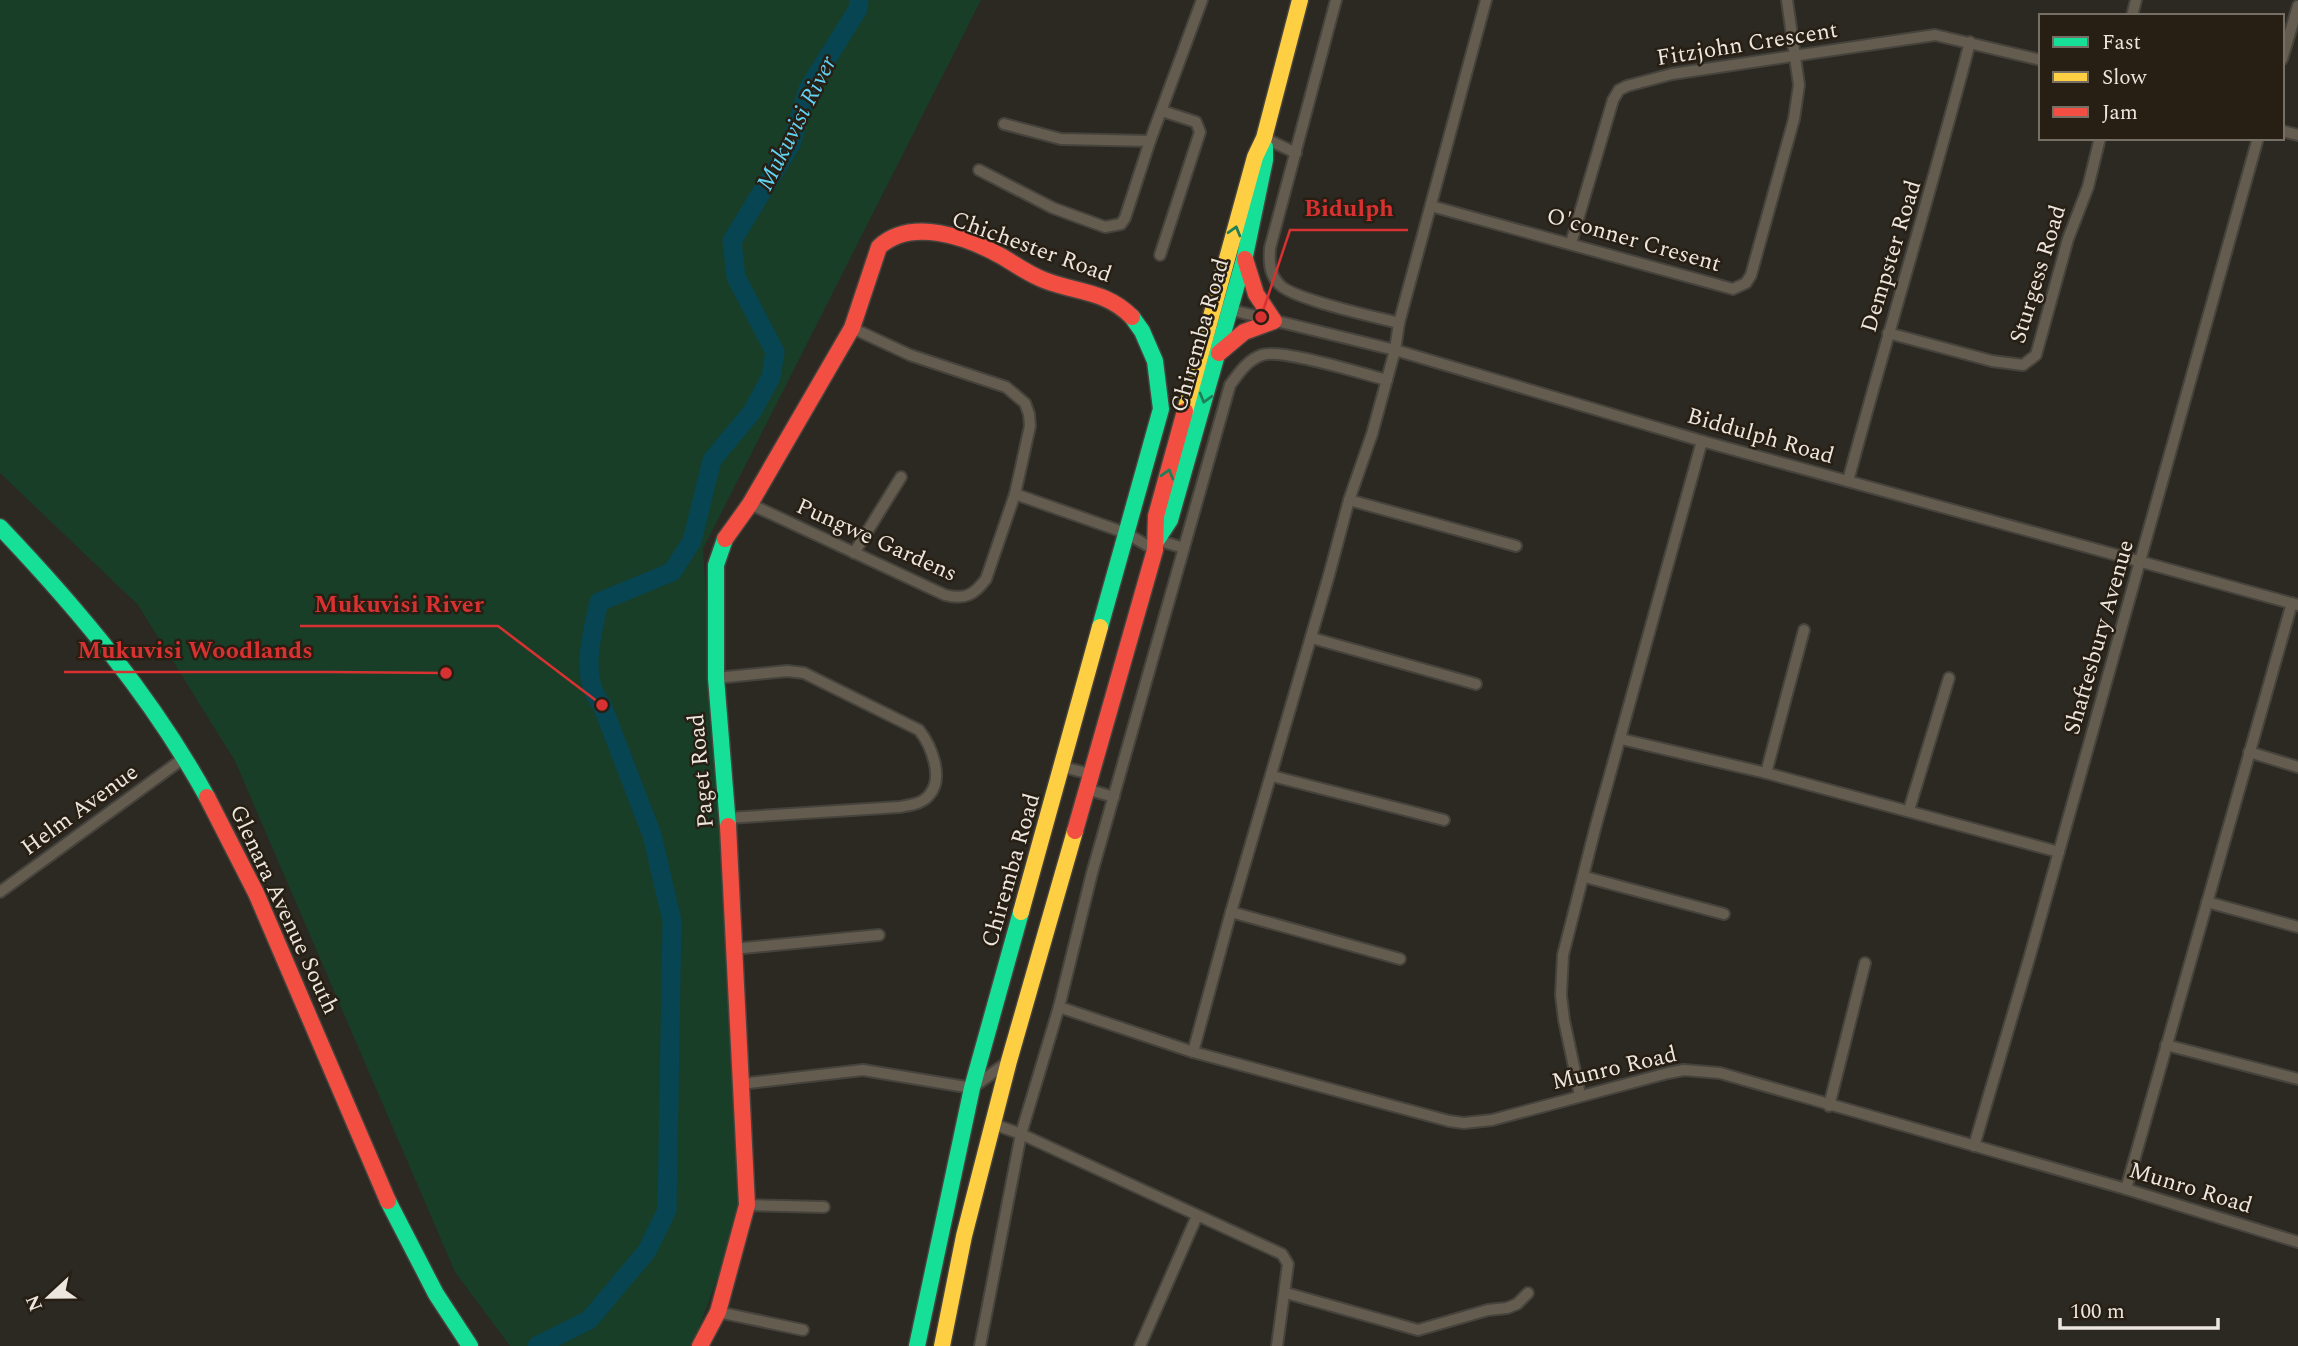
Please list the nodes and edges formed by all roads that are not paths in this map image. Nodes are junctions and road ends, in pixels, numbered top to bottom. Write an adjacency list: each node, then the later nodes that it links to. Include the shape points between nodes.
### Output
1 (1202, 0): 11 (street)
2 (1300, 0): 13 (main road, Chiremba Road)
3 (1336, 0): 17 (street)
4 (1486, 0): 19 (street)
5 (1787, 0): 9 (street, O'conner Cresent)
6 (2298, 6): 8 (street)
7 (1970, 42): 9 (street, Fitzjohn Crescent, via 1935,35); 10 (street, Fitzjohn Crescent); 28 (street, Dempster Road)
8 (2284, 52)
9 (1796, 57): 21 (street, Fitzjohn Crescent, via 1672,74 1619,90); 21 (street, O'conner Cresent, via 1799,85 1794,119 1746,283 1733,289)
10 (2039, 59)
11 (1162, 111): 16 (street); 22 (street, via 1196,122 1200,132)
12 (1004, 124): 16 (street, via 1061,139)
13 (1264, 138): 17 (street); 23 (main road, Chiremba Road, via 1265,160); 24 (main road, Chiremba Road, one-way to 13, via 1255,157)
14 (2100, 140): 28 (street, Sturgess Road, via 2036,355 2030,361 2023,365 1992,361)
15 (2257, 140): 45 (street, Shaftesbury Avenue)
16 (1150, 141): 18 (street, via 1125,218 1114,227 1052,208)
17 (1296, 153): 26 (street, via 1270,248 1273,276 1287,292)
18 (979, 170)
19 (1431, 206): 21 (street, O'conner Cresent); 26 (street)
20 (895, 233): 27 (main road, Paget Road, via 879,247); 32 (main road, Chichester Road, via 909,230 977,245 1031,274 1120,304 1151,351 1158,371)
21 (1571, 243)
22 (1160, 255)
23 (1245, 256): 24 (main road, Chiremba Road); 25 (main road, via 1255,294)
24 (1221, 307): 25 (street, Biddulph Road); 30 (main road, Chiremba Road); 41 (main road, Chiremba Road, one-way to 24, via 1156,516)
25 (1274, 321): 29 (street, Biddulph Road); 30 (main road, via 1250,327)
26 (1399, 323): 29 (street)
27 (852, 328): 36 (street, Pungwe Gardens, via 910,355 1006,387 1025,403 1030,426); 38 (main road, Paget Road)
28 (1888, 333): 35 (street, Dempster Road)
29 (1395, 350): 31 (street); 33 (street, Biddulph Road)
30 (1218, 354): 41 (main road, Chiremba Road, one-way to 41, via 1170,520)
31 (1387, 380): 37 (street); 43 (street, via 1274,353 1252,359 1230,385)
32 (1161, 409): 40 (main road, Chiremba Road)
33 (1702, 441): 35 (street, Biddulph Road); 52 (street)
34 (901, 477): 44 (street)
35 (1847, 481): 45 (street, Biddulph Road)
36 (1015, 494): 40 (street); 44 (street, Pungwe Gardens, via 986,579 969,596 945,595)
37 (1349, 500): 42 (street); 48 (street)
38 (750, 504): 44 (street, Pungwe Gardens); 49 (main road, Paget Road, via 724,541 716,565)
39 (0, 527): 54 (main road, Glenara Avenue South, via 86,621)
40 (1126, 533): 41 (street); 55 (main road, Chiremba Road)
41 (1156, 545): 43 (street); 59 (main road, Chiremba Road)
42 (1516, 546)
43 (1185, 548): 60 (street)
44 (854, 553)
45 (2141, 562): 46 (street, Biddulph Road); 64 (street, Shaftesbury Avenue)
46 (2295, 604): 53 (street)
47 (1804, 630): 57 (street)
48 (1312, 638): 51 (street); 58 (street)
49 (716, 678): 62 (main road, Paget Road); 62 (street, via 804,673 919,730 933,754 935,784 931,794 915,804)
50 (1949, 678): 61 (street)
51 (1476, 684)
52 (1621, 739): 57 (street); 65 (street)
53 (2249, 752): 56 (street); 67 (street)
54 (184, 758): 66 (street, Helm Avenue); 96 (main road, Glenara Avenue South, via 257,893 403,1230)
55 (1063, 766): 59 (street); 81 (main road, Chiremba Road)
56 (2298, 767)
57 (1766, 773): 61 (street)
58 (1272, 776): 63 (street); 68 (street)
59 (1088, 782): 60 (street); 78 (main road, Chiremba Road)
60 (1114, 797): 75 (street)
61 (1909, 810): 64 (street)
62 (728, 818): 72 (main road, Paget Road)
63 (1444, 820)
64 (2059, 852): 86 (street, Shaftesbury Avenue)
65 (1584, 877): 69 (street); 82 (street, via 1566,942 1560,995)
66 (0, 892)
67 (2207, 902): 70 (street); 76 (street)
68 (1231, 912): 73 (street); 77 (street)
69 (1724, 914)
70 (2298, 927)
71 (879, 935): 72 (street)
72 (733, 948): 80 (main road, Paget Road)
73 (1400, 958)
74 (1865, 963): 83 (street)
75 (1059, 1007): 77 (street, Munro Road); 85 (street)
76 (2166, 1045): 79 (street); 87 (street)
77 (1193, 1052): 82 (street, Munro Road, via 1464,1123)
78 (1009, 1061): 81 (street); 84 (main road, Chiremba Road)
79 (2298, 1079)
80 (740, 1084): 81 (street, via 863,1070); 88 (main road, Paget Road)
81 (972, 1088): 98 (main road, Chiremba Road)
82 (1580, 1095): 83 (street, Munro Road, via 1695,1070)
83 (1829, 1105): 86 (street, Munro Road)
84 (993, 1124): 85 (street); 99 (main road, Chiremba Road)
85 (1021, 1134): 90 (street); 100 (street)
86 (1974, 1146): 87 (street, Munro Road)
87 (2126, 1189): 91 (street, Munro Road)
88 (747, 1205): 89 (street); 94 (main road, Paget Road)
89 (824, 1207)
90 (1197, 1216): 92 (street, via 1282,1254 1287,1264); 101 (street)
91 (2298, 1242)
92 (1286, 1293): 93 (street, via 1418,1330 1507,1308); 102 (street)
93 (1528, 1293)
94 (718, 1312): 95 (street); 97 (main road, Paget Road)
95 (803, 1331)
96 (470, 1346)
97 (700, 1346)
98 (917, 1346)
99 (942, 1346)
100 (979, 1346)
101 (1140, 1346)
102 (1277, 1346)

